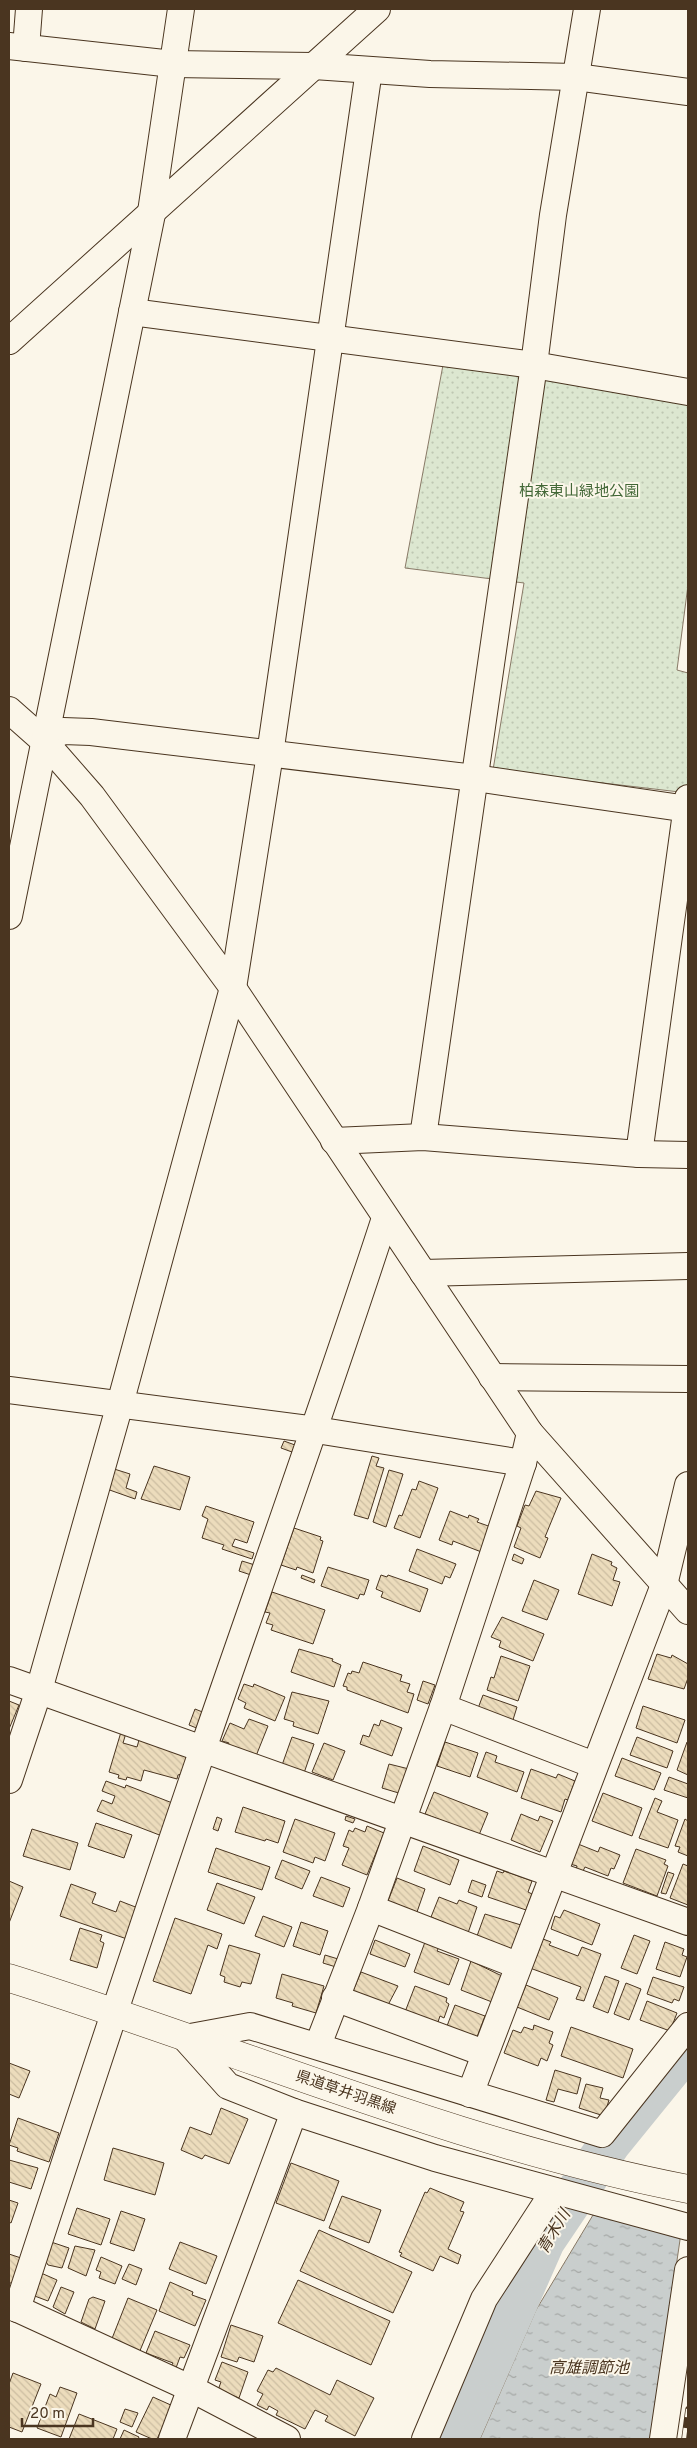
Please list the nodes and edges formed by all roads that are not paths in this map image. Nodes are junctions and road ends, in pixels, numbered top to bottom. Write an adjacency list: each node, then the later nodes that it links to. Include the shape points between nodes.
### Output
1 (28, 9): 5 (street)
2 (181, 9): 6 (street)
3 (377, 9): 7 (street)
4 (587, 9): 9 (street)
5 (17, 47): 6 (street)
6 (173, 64): 7 (street); 11 (street)
7 (314, 66): 8 (street); 11 (street)
8 (369, 70): 9 (street); 13 (street)
9 (576, 77): 10 (street); 15 (street, via 553,215)
10 (688, 92)
11 (152, 210): 12 (street); 14 (street)
12 (132, 312): 13 (street); 18 (street)
13 (331, 339): 15 (street); 19 (street)
14 (9, 341)
15 (534, 365): 16 (street); 20 (street)
16 (688, 392)
17 (9, 710): 18 (street)
18 (44, 741): 19 (street, via 63,730); 22 (street); 23 (street, via 92,796)
19 (270, 754): 20 (street); 23 (street)
20 (475, 778): 21 (street); 24 (street)
21 (688, 806): 26 (street)
22 (9, 916)
23 (233, 988): 25 (street); 34 (street)
24 (422, 1137): 25 (street); 26 (street)
25 (334, 1141): 28 (street)
26 (639, 1154): 27 (street)
27 (688, 1155)
28 (385, 1218): 30 (street); 35 (street)
29 (688, 1266): 30 (street)
30 (423, 1273): 31 (street)
31 (492, 1377): 32 (street); 36 (street)
32 (688, 1379)
33 (9, 1390): 34 (street)
34 (120, 1404): 35 (street); 42 (street)
35 (316, 1430): 37 (street); 44 (street)
36 (530, 1433): 37 (street); 39 (street)
37 (523, 1464): 43 (street)
38 (688, 1485): 39 (street)
39 (664, 1585): 40 (street); 45 (street)
40 (688, 1611)
41 (9, 1680): 42 (street)
42 (39, 1690): 44 (street); 46 (street)
43 (443, 1707): 45 (street); 47 (street)
44 (203, 1750): 47 (street); 54 (street)
45 (594, 1765): 48 (street)
46 (9, 1780)
47 (402, 1821): 48 (street); 49 (street)
48 (553, 1873): 50 (street); 51 (street)
49 (371, 1908): 51 (street); 53 (street)
50 (688, 1922)
51 (517, 1965): 58 (street)
52 (9, 1978): 54 (main road, 県道草井羽黒線)
53 (335, 1998): 57 (street); 58 (street)
54 (115, 2011): 56 (main road, 県道草井羽黒線); 65 (street)
55 (688, 2026): 59 (street, via 602,2134)
56 (185, 2038): 57 (street, via 250,2026); 60 (street, via 228,2086); 61 (main road, 県道草井羽黒線, via 449,2127)
57 (318, 2045): 59 (street)
58 (484, 2053): 59 (street)
59 (470, 2094)
60 (294, 2112): 62 (street, via 435,2158); 66 (street)
61 (688, 2189)
62 (554, 2191): 63 (street); 69 (street, via 484,2299)
63 (688, 2226)
64 (688, 2270): 70 (street)
65 (13, 2307): 66 (street)
66 (192, 2389): 67 (street); 68 (street)
67 (172, 2439)
68 (287, 2439)
69 (425, 2439)
70 (663, 2439)

